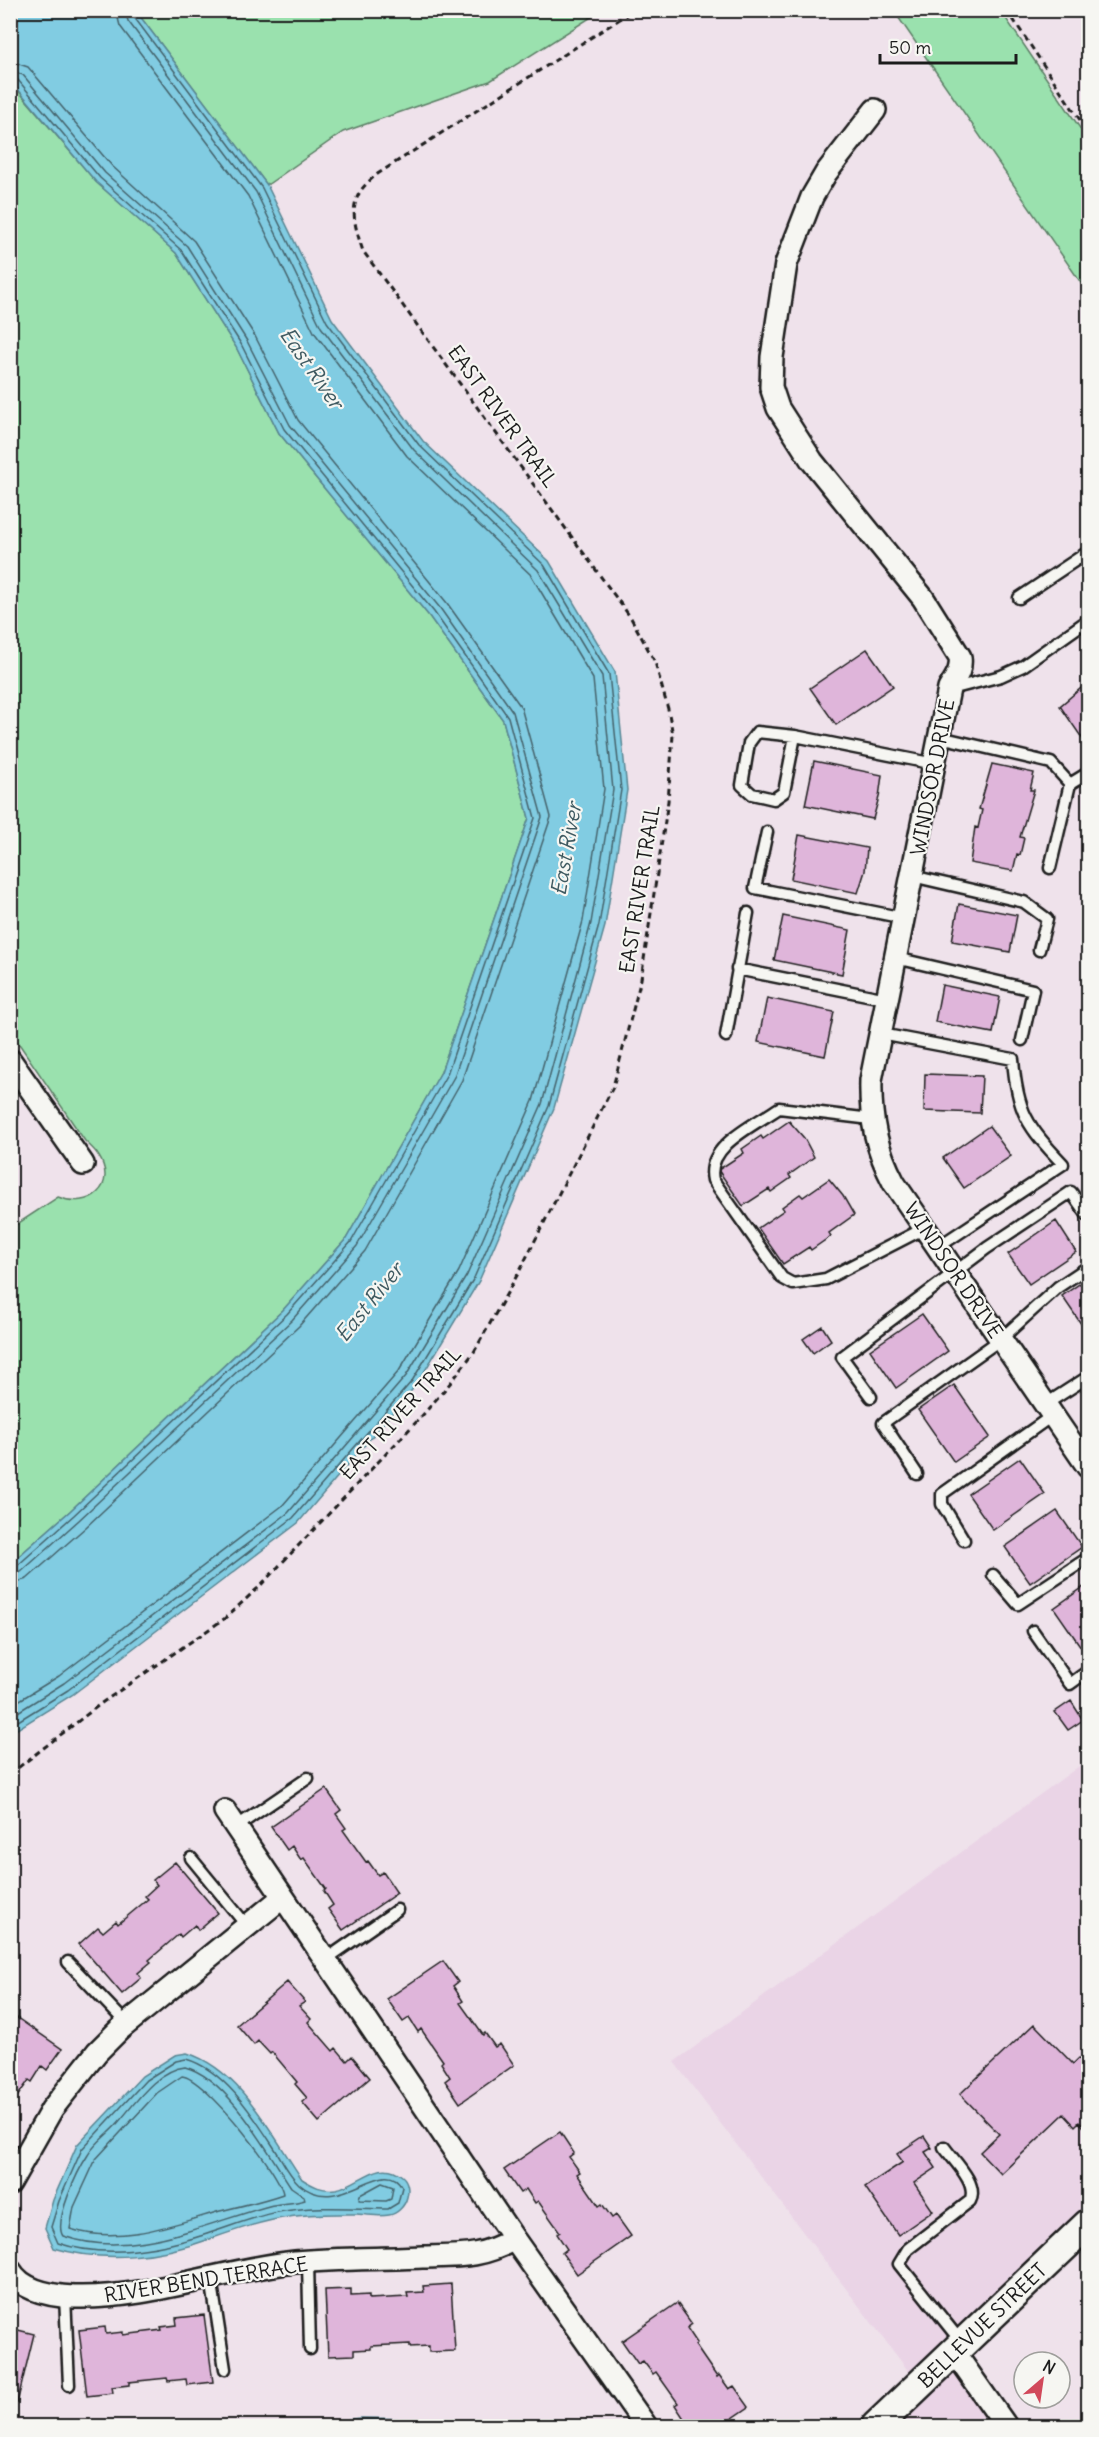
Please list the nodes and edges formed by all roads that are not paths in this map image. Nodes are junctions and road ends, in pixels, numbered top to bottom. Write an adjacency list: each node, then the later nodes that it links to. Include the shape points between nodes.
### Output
1 (875, 110): 5 (street, WINDSOR DRIVE, via 812,197 786,264 771,387 778,408 812,461 923,598 949,638 961,665)
2 (1089, 552): 3 (lane)
3 (1019, 598)
4 (1089, 620): 5 (lane, via 1023,666 1001,676)
5 (949, 689): 7 (street, WINDSOR DRIVE)
6 (795, 736): 6 (lane, via 757,732 749,743 742,785 745,790 774,799 784,792); 8 (lane)
7 (940, 737): 8 (street, WINDSOR DRIVE); 10 (lane, via 1051,763)
8 (935, 765): 13 (street, WINDSOR DRIVE)
9 (1089, 772): 10 (lane)
10 (1070, 784): 12 (lane)
11 (766, 832): 15 (lane, via 755,888)
12 (1050, 868)
13 (912, 876): 15 (street, WINDSOR DRIVE); 16 (lane, via 1024,902 1047,919)
14 (748, 913): 18 (lane)
15 (904, 918): 17 (street, WINDSOR DRIVE)
16 (1039, 950)
17 (896, 958): 19 (street, WINDSOR DRIVE); 22 (lane, via 1033,990)
18 (737, 969): 19 (lane); 21 (lane)
19 (888, 999): 20 (street, WINDSOR DRIVE)
20 (880, 1034): 24 (street, WINDSOR DRIVE, via 871,1080); 28 (lane, via 1013,1059 1016,1094 1034,1133 1063,1164)
21 (726, 1036)
22 (1023, 1040)
23 (10, 1060): 25 (street)
24 (872, 1119): 27 (street, WINDSOR DRIVE, via 882,1159); 27 (lane, via 779,1108 722,1148 712,1162 713,1180 782,1278 794,1284 826,1279)
25 (82, 1164)
26 (1089, 1216): 30 (lane, via 1071,1192)
27 (925, 1228): 28 (street, WINDSOR DRIVE)
28 (938, 1247): 30 (street, WINDSOR DRIVE)
29 (1089, 1267): 31 (lane, via 1058,1287)
30 (956, 1273): 31 (street, WINDSOR DRIVE); 33 (lane, via 842,1357)
31 (1001, 1339): 34 (street, WINDSOR DRIVE); 36 (lane, via 883,1423)
32 (1089, 1377): 34 (lane)
33 (871, 1397)
34 (1049, 1410): 35 (street, WINDSOR DRIVE); 37 (lane, via 942,1494 942,1504)
35 (1089, 1467)
36 (917, 1474)
37 (964, 1540)
38 (1089, 1558): 39 (lane, via 1018,1604)
39 (993, 1575)
40 (1033, 1631): 41 (lane, via 1070,1684)
41 (1089, 1671)
42 (308, 1778): 43 (lane)
43 (230, 1819): 45 (street)
44 (190, 1858): 47 (lane)
45 (283, 1897): 47 (street); 48 (street)
46 (397, 1910): 48 (lane)
47 (247, 1926): 50 (street)
48 (325, 1960): 54 (street)
49 (68, 1962): 50 (lane)
50 (127, 2024): 52 (street, via 96,2052 52,2109)
51 (944, 2147): 59 (lane, via 973,2187 973,2196 908,2249 899,2264)
52 (10, 2183)
53 (1089, 2224): 59 (street, BELLEVUE STREET)
54 (514, 2239): 55 (street, RIVER BEND TERRACE, via 493,2252 464,2256); 63 (street)
55 (308, 2262): 56 (street, RIVER BEND TERRACE); 60 (lane)
56 (211, 2278): 58 (street, RIVER BEND TERRACE, via 128,2294); 61 (lane)
57 (12, 2279): 58 (street, RIVER BEND TERRACE, via 40,2293)
58 (65, 2296): 62 (lane)
59 (958, 2348): 64 (street, BELLEVUE STREET); 65 (street)
60 (310, 2349)
61 (225, 2369)
62 (69, 2385)
63 (646, 2427)
64 (876, 2427)
65 (1006, 2427)

